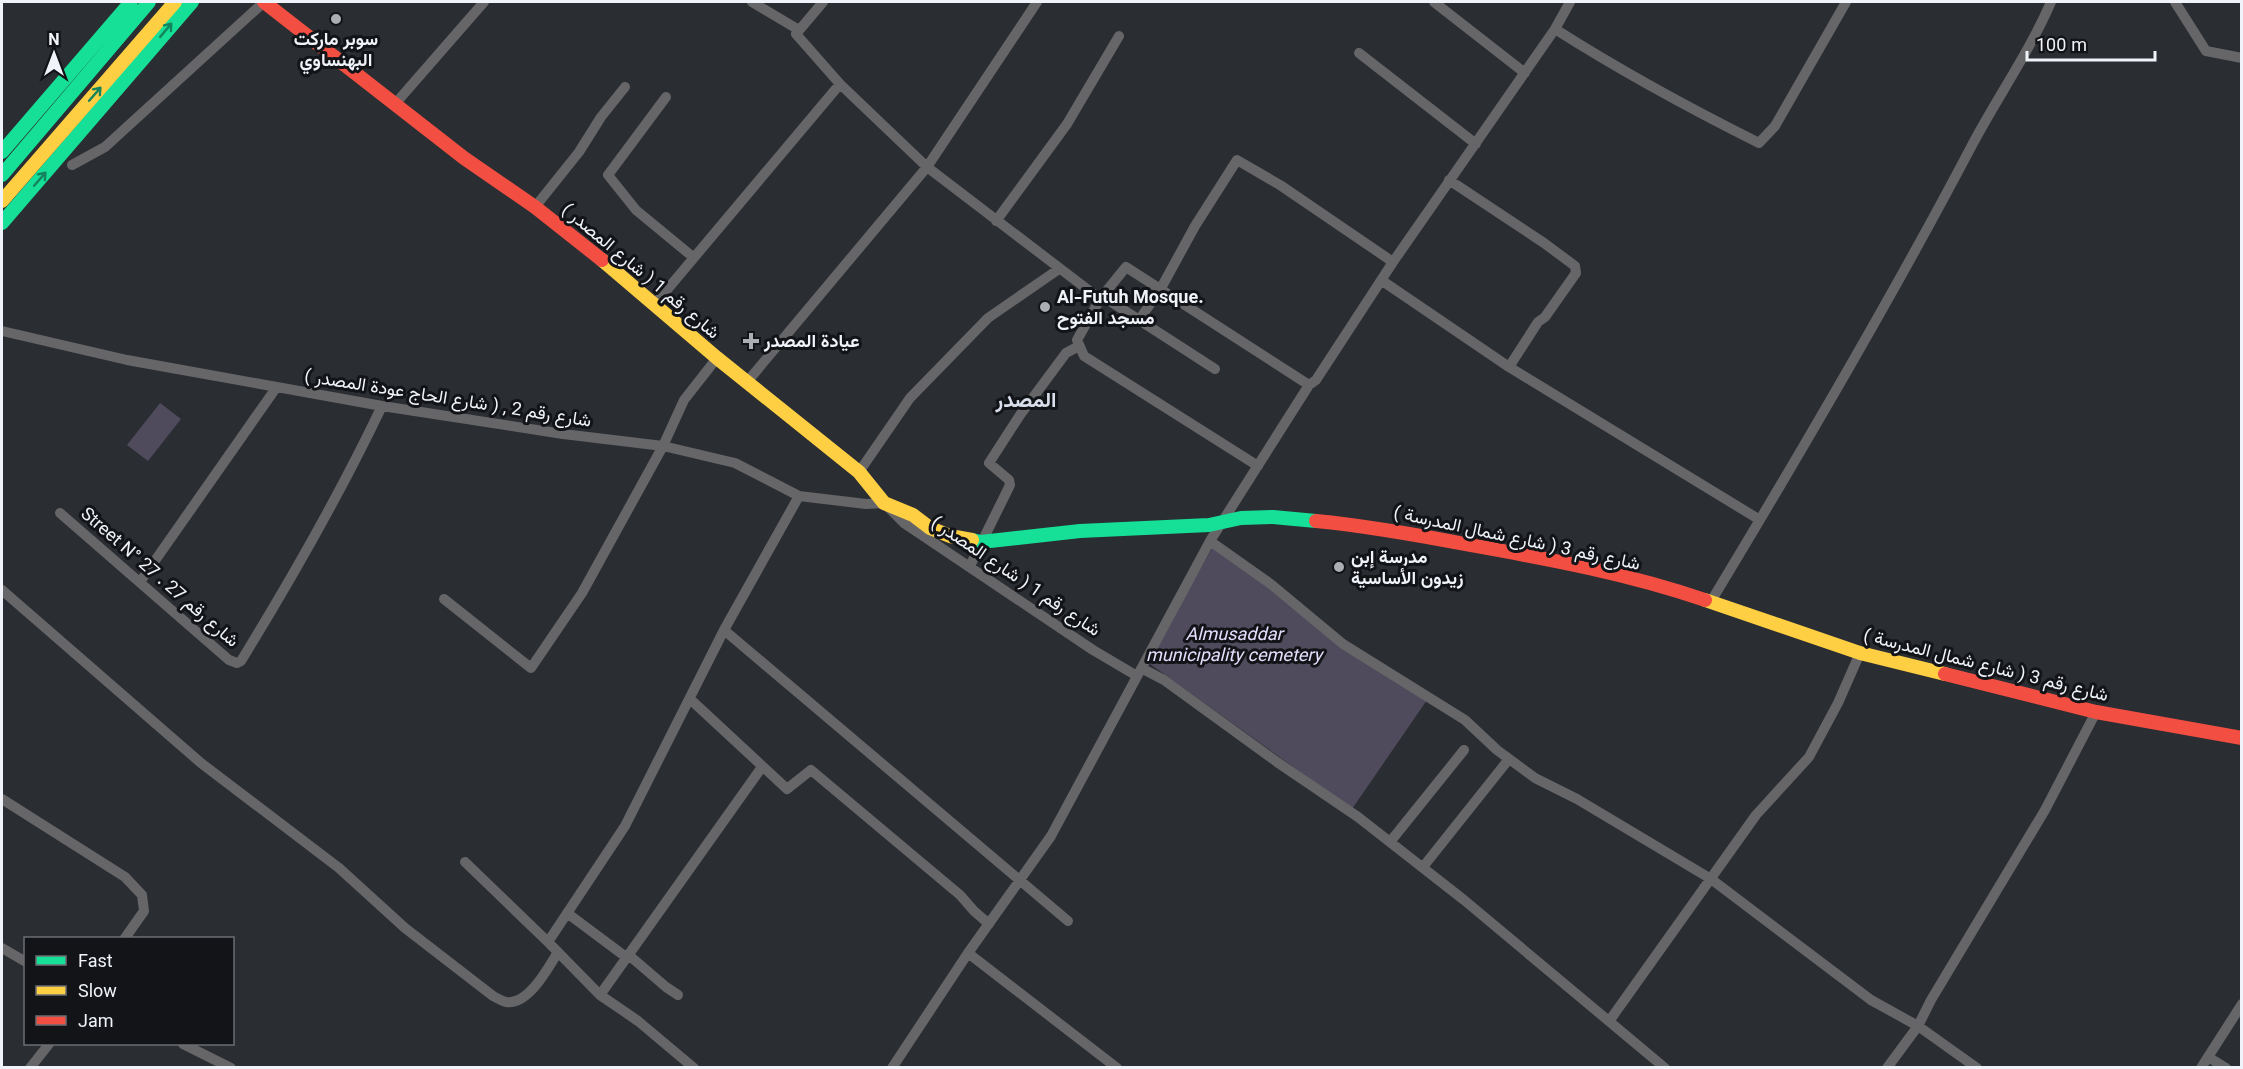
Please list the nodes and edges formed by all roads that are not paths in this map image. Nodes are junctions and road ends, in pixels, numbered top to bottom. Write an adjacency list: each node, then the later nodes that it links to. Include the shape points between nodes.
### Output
1 (131, 2): 28 (main road)
2 (149, 2): 25 (main road)
3 (175, 2): 26 (main road, one-way to 3)
4 (192, 2): 36 (main road, one-way to 4)
5 (264, 2): 24 (main road, شارع رقم 1 ( شارع المصدر )); 29 (street, via 105,147)
6 (484, 2): 24 (street)
7 (752, 2): 16 (street)
8 (823, 2): 16 (street)
9 (1037, 2): 30 (street)
10 (1434, 2): 20 (street)
11 (1570, 2): 15 (street)
12 (1846, 2): 15 (street, via 1775,126 1760,143 1683,105)
13 (2051, 2): 60 (street, via 2038,33)
14 (2175, 2): 19 (street, via 2206,51)
15 (1555, 29): 20 (street)
16 (799, 30): 21 (street, via 796,34)
17 (1119, 36): 35 (street, via 1067,124)
18 (1359, 53): 27 (street)
19 (2241, 58)
20 (1525, 73): 27 (street)
21 (840, 84): 30 (street); 37 (street)
22 (625, 87): 34 (street)
23 (666, 97): 37 (street, via 608,175 636,210)
24 (395, 104): 34 (main road, شارع رقم 1 ( شارع المصدر ))
25 (61, 106): 26 (main road); 31 (main road)
26 (72, 121): 33 (main road)
27 (1476, 144): 32 (street)
28 (2, 152)
29 (72, 165)
30 (927, 167): 35 (street); 50 (street)
31 (2, 175)
32 (1449, 180): 38 (street); 48 (street, via 1575,266 1576,273)
33 (2, 201)
34 (535, 207): 43 (main road, شارع رقم 1 ( شارع المصدر ))
35 (996, 221): 39 (street)
36 (2, 223)
37 (693, 257): 43 (street)
38 (1393, 262): 40 (street); 41 (street, via 1237,160)
39 (1059, 269): 42 (street); 56 (street, via 988,318 910,398)
40 (1381, 280): 48 (street); 51 (street)
41 (1160, 290): 42 (street, via 1126,267); 44 (street); 51 (street)
42 (1101, 298): 44 (street); 46 (street, via 1077,340)
43 (656, 304): 47 (main road, شارع رقم 1 ( شارع المصدر ))
44 (1139, 320): 49 (street)
45 (2, 331): 52 (street, شارع رقم 2 , ( شارع الحاج عودة المصدر ))
46 (1079, 346): 55 (street, via 1084,356); 63 (street, via 1066,352 989,462 1010,485)
47 (717, 358): 50 (main road, شارع رقم 1 ( شارع المصدر )); 54 (street, via 684,400)
48 (1509, 368): 60 (street)
49 (1215, 369)
50 (747, 382): 56 (main road, شارع رقم 1 ( شارع المصدر ))
51 (1309, 385): 55 (street)
52 (276, 388): 53 (street, شارع رقم 2 , ( شارع الحاج عودة المصدر )); 65 (street)
53 (382, 406): 54 (street, شارع رقم 2 , ( شارع الحاج عودة المصدر )); 65 (street, Street N° 27 . شارع رقم 27, via 333,504 241,661 229,660)
54 (663, 446): 57 (street, شارع رقم 2 , ( شارع الحاج عودة المصدر ), via 735,463); 67 (street, via 582,593 531,668)
55 (1258, 466): 61 (street)
56 (858, 472): 58 (main road, شارع رقم 1 ( شارع المصدر ))
57 (799, 496): 58 (street, شارع رقم 2 , ( شارع الحاج عودة المصدر )); 69 (street)
58 (884, 503): 63 (main road, شارع رقم 3 ( شارع شمال المدرسة ), via 913,515 930,528); 64 (street, شارع رقم 1 ( شارع المصدر ), via 904,523)
59 (60, 513): 65 (street, Street N° 27 . شارع رقم 27)
60 (1760, 520): 68 (street)
61 (1223, 523): 62 (street); 63 (main road, شارع رقم 3 ( شارع شمال المدرسة ), via 1080,531); 68 (main road, شارع رقم 3 ( شارع شمال المدرسة ), via 1273,517 1360,525 1601,570)
62 (1210, 541): 71 (street); 76 (street, via 1272,585 1343,644 1465,720)
63 (981, 542): 64 (street)
64 (970, 566): 71 (street, شارع رقم 1 ( شارع المصدر ), via 1093,650)
65 (140, 582)
66 (2, 590): 90 (street, via 201,764 339,868 405,928 493,996 507,1002 522,999 536,986)
67 (444, 599)
68 (1710, 603): 70 (main road, شارع رقم 3 ( شارع شمال المدرسة ))
69 (724, 630): 72 (street); 82 (street)
70 (1860, 653): 73 (main road, شارع رقم 3 ( شارع شمال المدرسة )); 83 (street, via 1809,757 1756,815)
71 (1140, 673): 79 (street, شارع رقم 1 ( شارع المصدر ), via 1164,680); 82 (street, via 1051,837)
72 (690, 699): 77 (street); 84 (street, via 625,826)
73 (2096, 712): 74 (main road, شارع رقم 3 ( شارع شمال المدرسة )); 98 (street, via 2045,810)
74 (2241, 738)
75 (1464, 750): 79 (street)
76 (1509, 759): 81 (street); 83 (street, via 1535,778 1578,799)
77 (762, 767): 86 (street, via 787,789 811,770); 92 (street)
78 (2, 799): 87 (street, via 125,877 142,895 144,911)
79 (1390, 842): 81 (street, شارع رقم 1 ( شارع المصدر ))
80 (465, 862): 88 (street)
81 (1423, 867): 97 (street, شارع رقم 1 ( شارع المصدر ))
82 (1021, 879): 85 (street); 86 (street)
83 (1711, 879): 97 (street); 98 (street, via 1871,999)
84 (567, 913): 88 (street); 92 (street)
85 (1068, 921)
86 (989, 924): 91 (street)
87 (127, 937)
88 (548, 942): 90 (street)
89 (2, 948): 93 (street)
90 (558, 952): 94 (street)
91 (968, 953): 105 (street); 106 (street)
92 (626, 957): 94 (street); 95 (street)
93 (24, 961)
94 (600, 995): 104 (street)
95 (678, 995)
96 (2241, 1004): 101 (street)
97 (1610, 1020): 107 (street, شارع رقم 1 ( شارع المصدر ))
98 (1918, 1026): 108 (street); 109 (street)
99 (48, 1045): 102 (street)
100 (185, 1045): 103 (street)
101 (2208, 1057): 110 (street); 111 (street)
102 (30, 1068)
103 (231, 1068)
104 (694, 1068)
105 (892, 1068)
106 (1117, 1068)
107 (1665, 1068)
108 (1887, 1068)
109 (1977, 1068)
110 (2201, 1068)
111 (2226, 1068)

